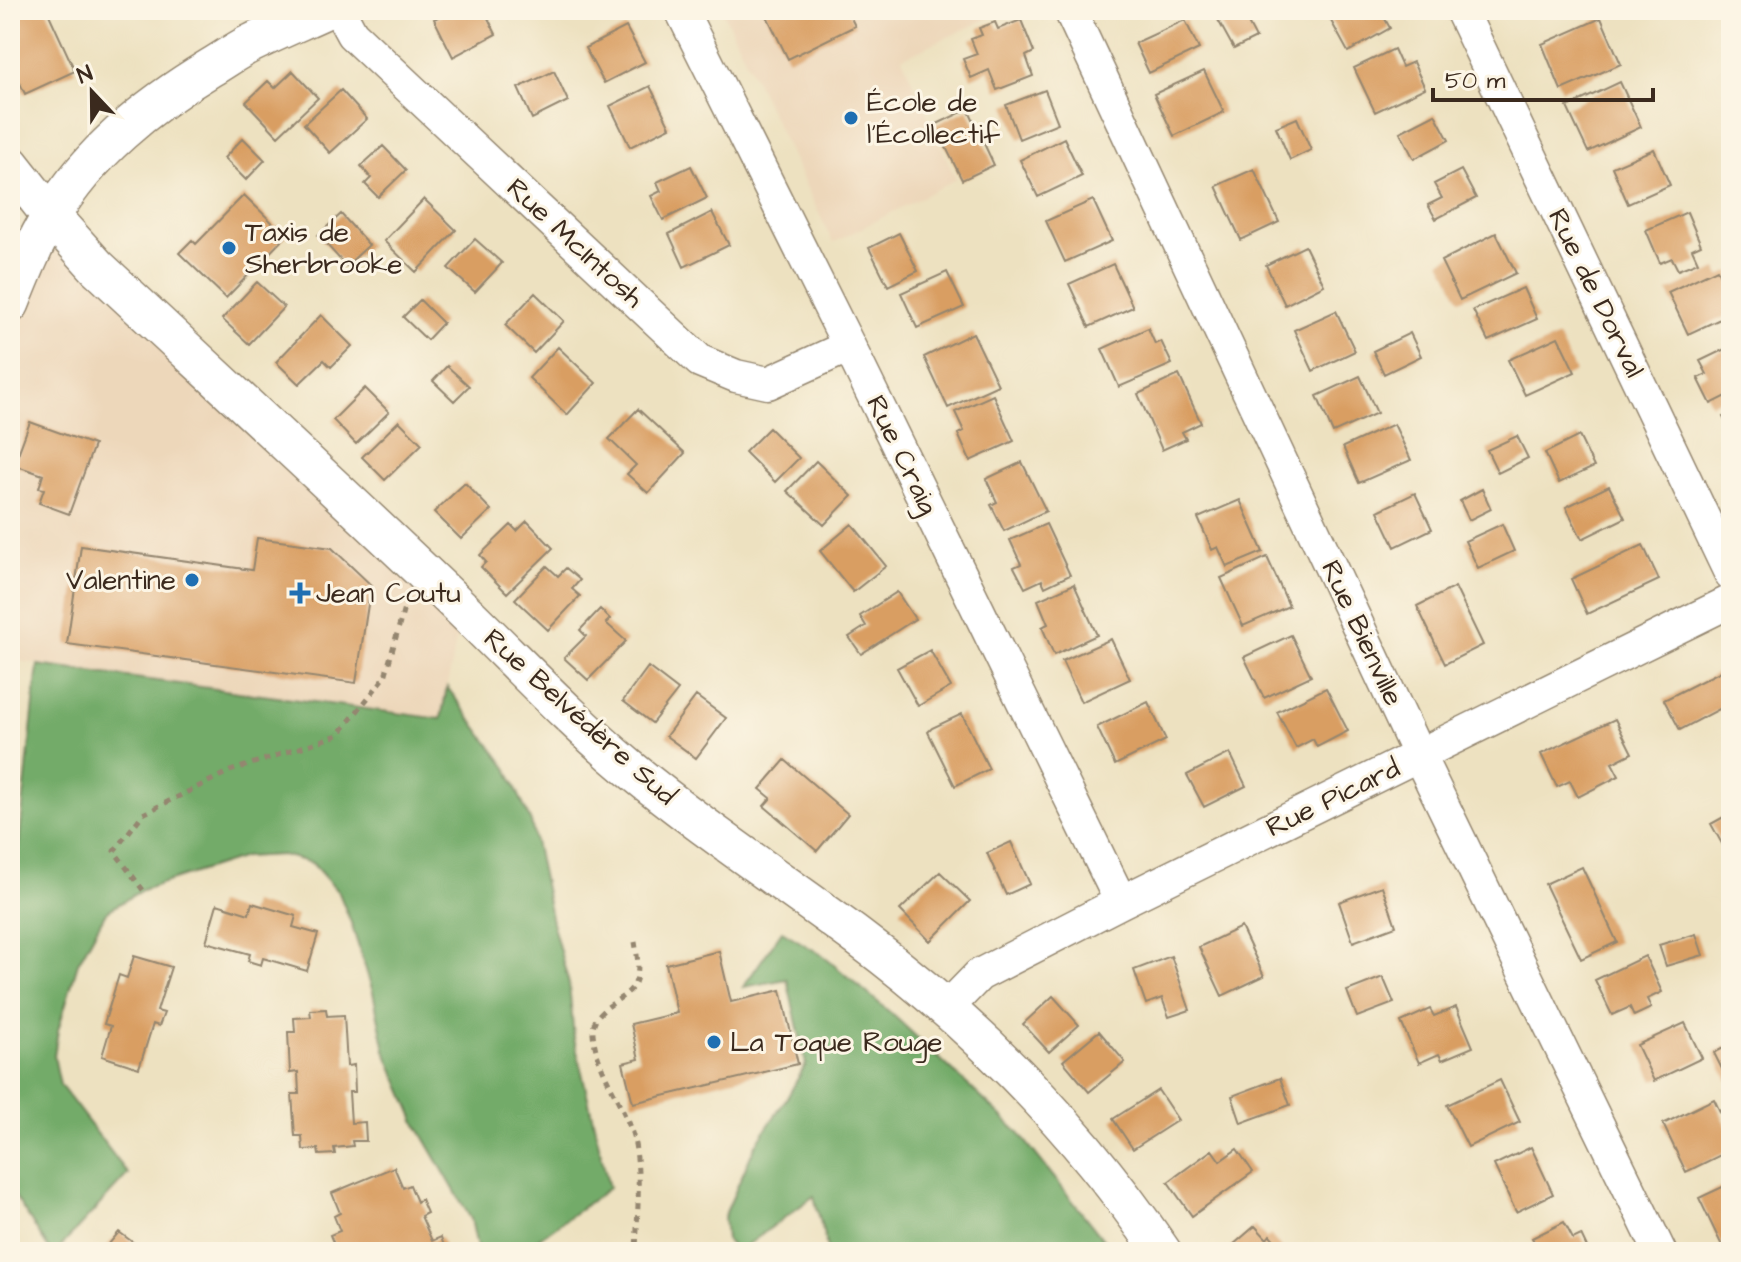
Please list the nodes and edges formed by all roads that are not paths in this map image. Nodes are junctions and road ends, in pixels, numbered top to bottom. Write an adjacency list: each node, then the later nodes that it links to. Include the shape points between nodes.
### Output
1 (339, 10): 9 (street, Rue McIntosh, via 352,34 700,361 768,383)
2 (681, 10): 9 (street, Rue Craig)
3 (1070, 10): 12 (street, Rue Bienville)
4 (1461, 10): 10 (street, Rue de Dorval)
5 (303, 14): 7 (street, via 137,118 104,148)
6 (10, 164): 7 (street, Rue Belvédère Sud)
7 (51, 216): 8 (street); 14 (street, Rue Belvédère Sud, via 97,267 629,768)
8 (10, 304)
9 (849, 346): 13 (street, Rue Craig)
10 (1731, 575)
11 (1731, 601): 12 (street, Rue Picard)
12 (1419, 756): 13 (street, Rue Picard); 16 (street, Rue Bienville)
13 (1121, 902): 14 (street, Rue Picard, via 979,975)
14 (946, 1009): 15 (street, Rue Belvédère Sud, via 1056,1117)
15 (1162, 1252)
16 (1660, 1252)

